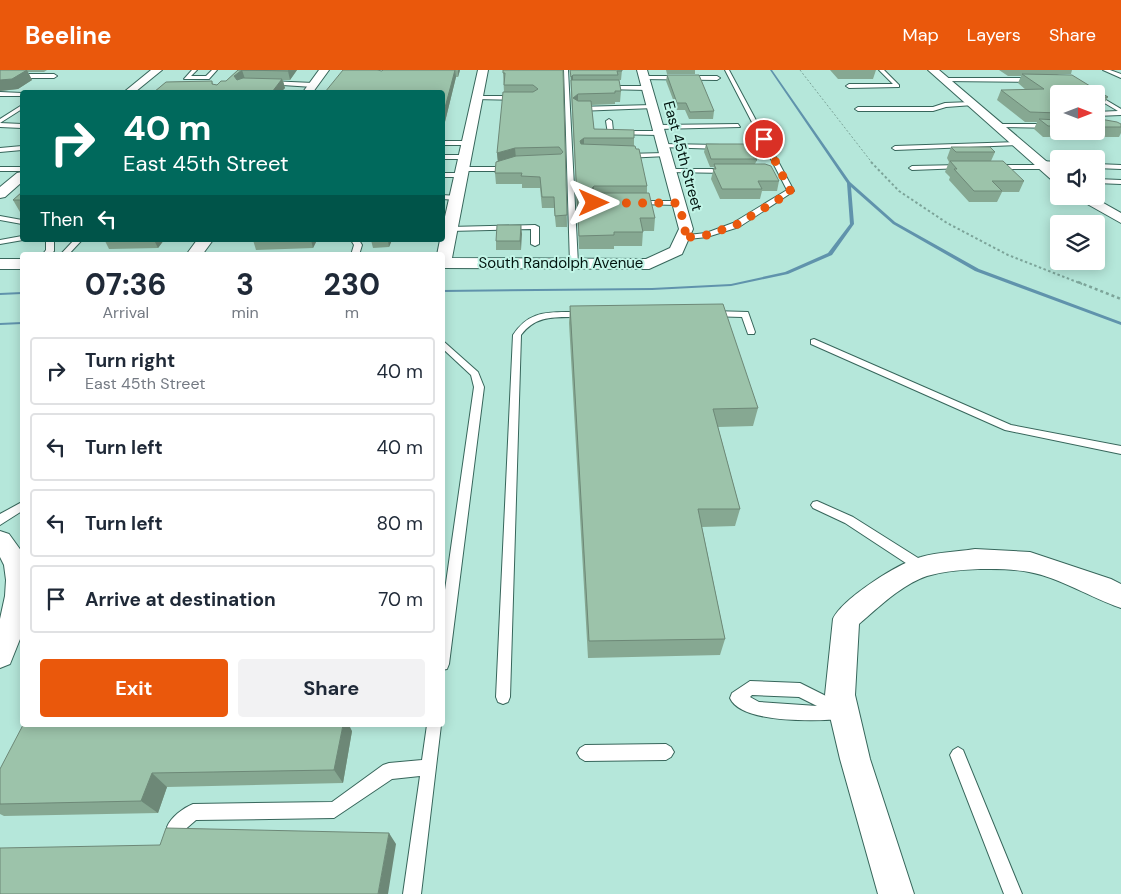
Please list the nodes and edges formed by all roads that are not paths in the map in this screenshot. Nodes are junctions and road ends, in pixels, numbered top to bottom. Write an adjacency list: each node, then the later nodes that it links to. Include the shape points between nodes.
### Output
1 (157, 70): 22 (street)
2 (195, 70): 3 (lane, via 186,78 206,78)
3 (215, 70)
4 (324, 70): 21 (street)
5 (483, 70): 25 (street)
6 (566, 70): 91 (lane)
7 (727, 70): 85 (lane, via 791,192 736,225)
8 (881, 70): 19 (lane, via 897,86)
9 (933, 70): 16 (street)
10 (1105, 70): 13 (lane)
11 (0, 76): 12 (lane)
12 (54, 76)
13 (1121, 76)
14 (717, 78): 15 (lane)
15 (645, 79): 20 (lane); 30 (street, East 45th Street)
16 (945, 80): 17 (lane); 28 (street)
17 (1040, 80)
18 (259, 82): 21 (lane)
19 (849, 86)
20 (603, 88)
21 (311, 89)
22 (133, 90)
23 (20, 95): 24 (lane)
24 (0, 96)
25 (477, 98): 26 (lane); 44 (street)
26 (524, 98)
27 (1105, 102): 33 (lane)
28 (971, 104): 32 (lane, via 945,104 933,109); 40 (street)
29 (20, 107): 35 (lane)
30 (652, 107): 31 (lane); 42 (street, East 45th Street)
31 (578, 109)
32 (858, 109)
33 (1121, 112): 34 (lane)
34 (1105, 113)
35 (0, 121)
36 (609, 121): 42 (lane, via 610,133)
37 (0, 125): 38 (lane)
38 (20, 126)
39 (738, 126): 42 (lane)
40 (997, 126): 41 (lane); 45 (street)
41 (1050, 126)
42 (658, 130): 50 (street, East 45th Street)
43 (445, 143): 44 (lane)
44 (468, 143): 57 (street)
45 (1018, 144): 48 (lane); 54 (street)
46 (726, 147): 50 (lane)
47 (20, 148): 49 (lane)
48 (895, 148)
49 (0, 150)
50 (664, 151): 51 (lane); 64 (street, East 45th Street)
51 (621, 156)
52 (445, 158): 57 (lane)
53 (516, 163): 57 (lane, via 495,169)
54 (1043, 165): 55 (lane); 59 (lane); 66 (street)
55 (1050, 165)
56 (1105, 166): 60 (lane)
57 (463, 167): 67 (lane); 73 (street)
58 (972, 167): 61 (lane)
59 (982, 167)
60 (1121, 167)
61 (912, 168)
62 (0, 169): 63 (lane)
63 (20, 169)
64 (670, 171): 65 (lane); 75 (street, East 45th Street)
65 (736, 171)
66 (1050, 171)
67 (445, 174)
68 (20, 178): 71 (street)
69 (1105, 181): 70 (lane)
70 (1121, 182)
71 (0, 194)
72 (445, 198): 73 (lane)
73 (457, 198): 80 (street)
74 (631, 203): 75 (lane)
75 (678, 203): 85 (street, East 45th Street, via 686,229)
76 (1096, 205): 78 (street)
77 (0, 218): 79 (lane)
78 (1121, 219)
79 (20, 222)
80 (447, 231): 84 (lane, via 535,227); 87 (street)
81 (20, 238): 82 (lane)
82 (0, 242)
83 (76, 242): 86 (lane)
84 (535, 244)
85 (680, 244): 91 (street, South Randolph Avenue, via 649,264)
86 (67, 252)
87 (444, 252)
88 (445, 263): 91 (street, South Randolph Avenue)
89 (0, 264): 90 (street)
90 (20, 264)
91 (574, 264)
92 (697, 314): 94 (lane, via 745,314)
93 (594, 315): 106 (lane, via 547,315 530,319 518,335)
94 (751, 332)
95 (814, 342): 97 (lane, via 1009,428)
96 (445, 346): 104 (lane, via 475,374 479,387)
97 (1121, 450)
98 (817, 505): 102 (lane, via 849,520)
99 (20, 507): 100 (lane)
100 (0, 520)
101 (0, 541): 105 (street, via 13,558 19,589 11,630)
102 (922, 567): 103 (street, via 975,559 1030,562); 107 (street, via 887,586 846,619 840,695)
103 (1121, 597)
104 (445, 620)
105 (0, 655)
106 (503, 697)
107 (843, 712): 107 (lane, via 800,690 750,688 737,698 757,709 809,714); 116 (street)
108 (434, 727): 112 (lane)
109 (666, 752): 110 (lane)
110 (585, 753)
111 (958, 755): 114 (lane)
112 (429, 767): 113 (lane, via 389,771 334,810 192,812); 115 (lane)
113 (175, 827)
114 (1012, 890)
115 (412, 894)
116 (896, 894)

